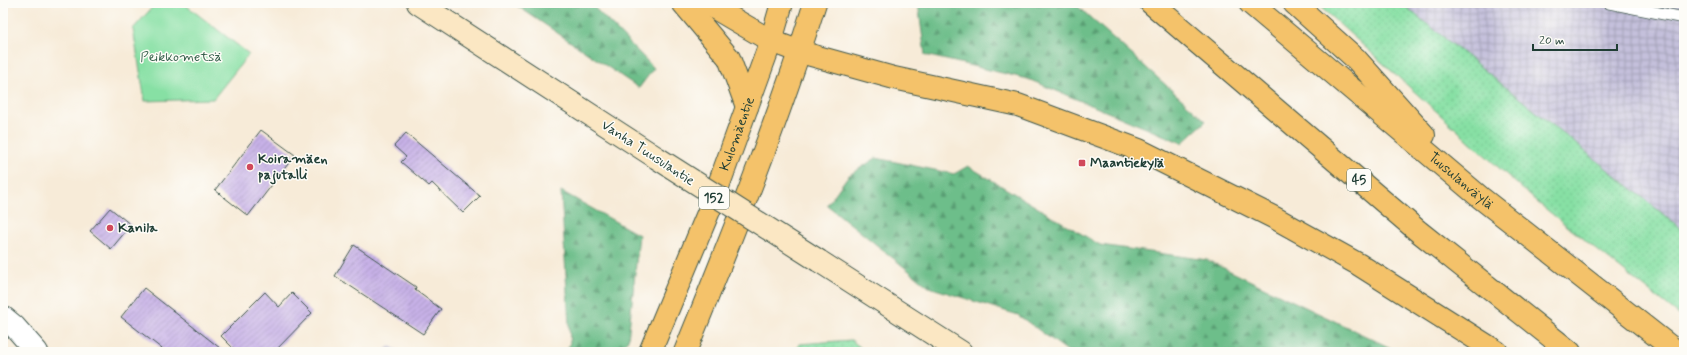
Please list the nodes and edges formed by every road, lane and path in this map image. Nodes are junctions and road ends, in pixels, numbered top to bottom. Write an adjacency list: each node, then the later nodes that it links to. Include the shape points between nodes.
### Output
1 (418, 3): 19 (main road, Vanha Tuusulantie, bridge)
2 (683, 3): 13 (main road, via 729,58)
3 (706, 3): 11 (main road)
4 (782, 3): 11 (main road, Kulomäentie / 152)
5 (815, 3): 12 (main road, 152)
6 (1151, 3): 21 (main road, 45, via 1418,231)
7 (1250, 3): 14 (main road, Tuusulanväylä)
8 (1294, 3): 14 (main road, via 1356,59)
9 (1609, 3): 10 (lane)
10 (1684, 18)
11 (771, 41): 12 (main road); 13 (main road, Kulomäentie / 152)
12 (800, 52): 18 (main road, 152, via 714,282); 20 (main road, via 894,78 1018,105 1139,150 1275,218 1358,264)
13 (747, 106): 17 (main road, Kulomäentie / 152, via 711,206)
14 (1481, 198): 22 (main road, Tuusulanväylä)
15 (3, 317): 16 (street)
16 (37, 352)
17 (650, 352)
18 (685, 352)
19 (961, 352)
20 (1497, 352)
21 (1570, 352)
22 (1677, 352)

